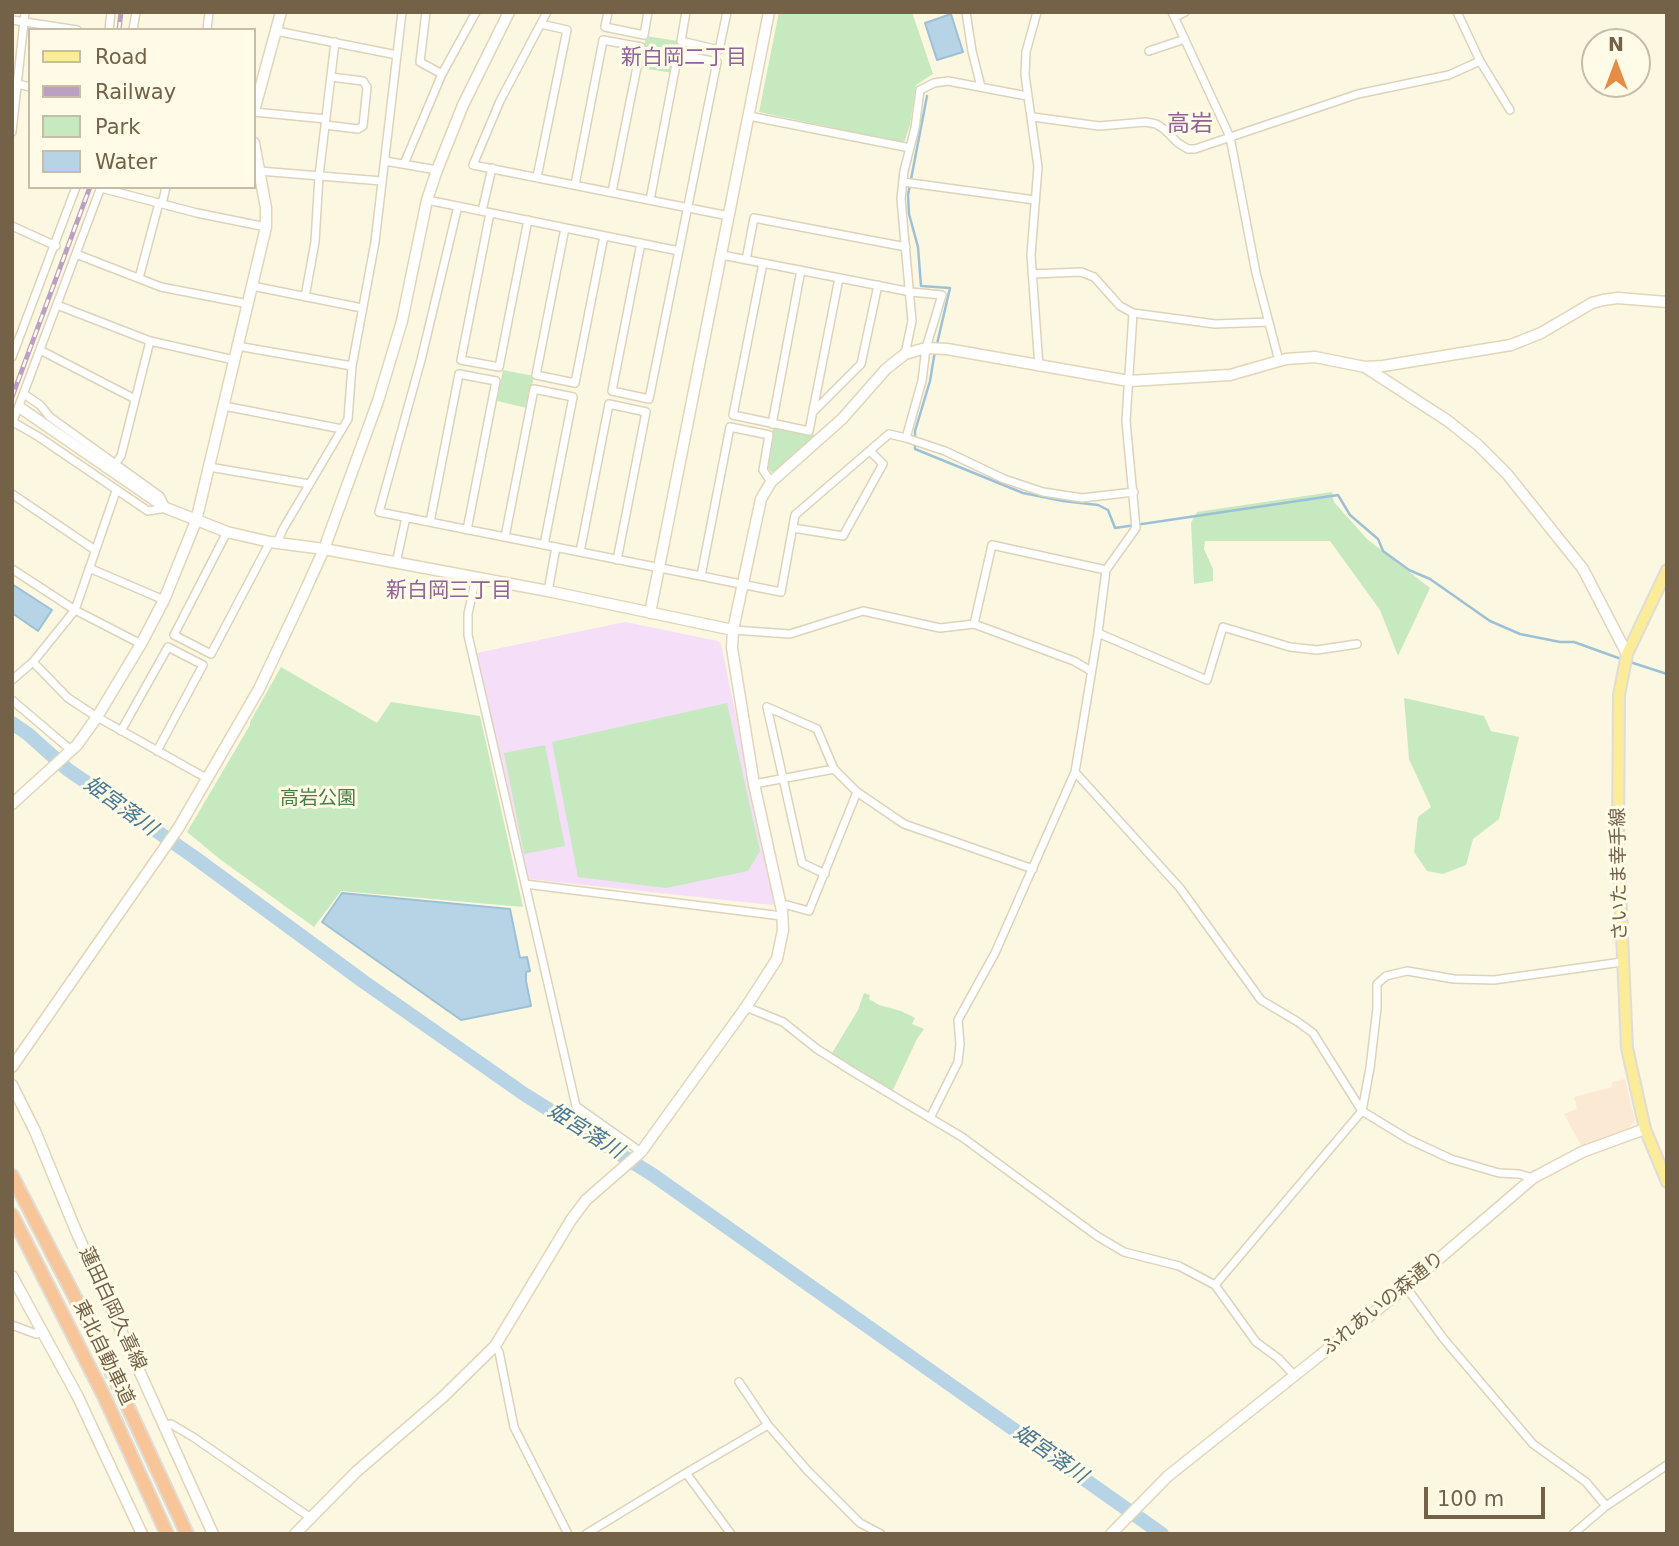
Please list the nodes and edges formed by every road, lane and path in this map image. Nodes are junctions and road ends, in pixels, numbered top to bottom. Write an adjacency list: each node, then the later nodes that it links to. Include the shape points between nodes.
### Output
1 (25, 12): 19 (street)
2 (281, 12): 22 (street)
3 (402, 12): 26 (street)
4 (426, 12): 28 (street, via 420,62)
5 (476, 12): 28 (street)
6 (509, 12): 46 (street)
7 (547, 12): 20 (street)
8 (608, 12): 9 (street, via 605,27 644,35)
9 (648, 12)
10 (686, 12): 11 (street, via 681,41 719,50)
11 (727, 12)
12 (769, 12): 36 (street)
13 (966, 12): 31 (street)
14 (1037, 12): 32 (street, via 1026,52)
15 (1185, 12): 17 (street)
16 (1457, 12): 27 (street)
17 (1174, 15): 23 (street)
18 (12, 20): 19 (street)
19 (23, 23): 21 (street); 30 (street)
20 (541, 24): 45 (street, via 473,165); 49 (street, via 567,30)
21 (62, 28)
22 (276, 31): 24 (street); 33 (street)
23 (1185, 39): 25 (street); 40 (street)
24 (335, 42): 26 (street); 29 (street)
25 (1149, 51)
26 (397, 55): 43 (street)
27 (1480, 61): 34 (street); 40 (street, via 1449,75 1357,94)
28 (442, 74): 44 (street)
29 (331, 77): 38 (street); 38 (street, via 363,81 367,87 363,126 358,129)
30 (14, 83): 39 (street)
31 (981, 87): 32 (street); 41 (street, via 948,81 920,90)
32 (1027, 96): 37 (street)
33 (256, 104)
34 (1510, 110)
35 (256, 111): 38 (street)
36 (749, 116): 41 (street); 65 (street)
37 (1033, 117): 40 (street, via 1099,126 1156,124 1188,149); 60 (street, via 1038,167)
38 (325, 122): 48 (street)
39 (12, 132)
40 (1230, 137): 92 (street)
41 (910, 148): 51 (street)
42 (256, 154): 47 (street)
43 (385, 161): 44 (street); 50 (street)
44 (404, 164): 46 (street)
45 (492, 168): 49 (street); 64 (street)
46 (437, 170): 58 (street)
47 (259, 171): 48 (street); 68 (street)
48 (319, 176): 50 (street); 86 (street, via 315,242)
49 (537, 177): 52 (street)
50 (382, 181): 90 (street)
51 (903, 182): 60 (street); 73 (street)
52 (575, 185): 57 (street); 57 (street, via 603,40 641,47)
53 (75, 189): 72 (street)
54 (101, 189): 75 (street)
55 (105, 189): 61 (street)
56 (165, 189): 61 (street)
57 (612, 192): 59 (street)
58 (427, 200): 62 (street); 133 (street, via 402,321)
59 (650, 200): 63 (street); 63 (street, via 678,54 717,62)
60 (1035, 200): 80 (street)
61 (160, 204): 68 (street); 81 (street)
62 (458, 206): 64 (street); 123 (street, via 379,512)
63 (688, 207): 65 (street); 74 (street)
64 (486, 212): 66 (street); 66 (street, via 461,360 499,368)
65 (729, 216): 76 (street)
66 (528, 220): 69 (street)
67 (12, 226): 72 (street)
68 (265, 227): 84 (street)
69 (565, 228): 70 (street); 70 (street, via 536,375 575,383)
70 (604, 236): 71 (street)
71 (641, 243): 74 (street); 74 (street, via 612,391 649,399)
72 (56, 246): 98 (street)
73 (906, 247): 77 (street, via 754,218); 85 (street)
74 (679, 251)
75 (76, 254): 81 (street); 89 (street)
76 (722, 255): 77 (street); 139 (street)
77 (746, 260): 78 (street)
78 (763, 263): 79 (street); 111 (street, via 733,415)
79 (801, 270): 82 (street); 111 (street)
80 (1032, 274): 91 (street, via 1081,272 1094,277 1120,306); 102 (street)
81 (139, 278): 88 (street)
82 (839, 278): 83 (street); 109 (street)
83 (878, 285): 85 (street); 109 (street, via 861,364)
84 (252, 286): 86 (street); 88 (street)
85 (911, 292): 95 (street, via 942,295); 97 (street, via 912,321)
86 (304, 297): 90 (street)
87 (1665, 298): 103 (street, via 1603,300 1511,345)
88 (248, 304): 94 (street)
89 (57, 305): 93 (street); 96 (street)
90 (362, 308): 101 (street)
91 (1133, 313): 92 (street, via 1215,324); 104 (street)
92 (1269, 322): 100 (street)
93 (150, 341): 99 (street); 106 (street)
94 (237, 346): 99 (street); 101 (street)
95 (926, 348): 97 (street); 102 (street); 113 (street)
96 (40, 350): 105 (street); 106 (street)
97 (905, 354): 117 (street)
98 (12, 357)
99 (234, 360): 107 (street)
100 (1279, 361): 103 (street, via 1315,357); 104 (street, via 1230,375)
101 (352, 366): 112 (street, via 348,419)
102 (1039, 367): 104 (street)
103 (1365, 367): 155 (street, via 1448,421 1507,474 1583,569)
104 (1129, 381): 120 (street, via 1126,421)
105 (24, 394): 110 (street); 115 (street)
106 (135, 399): 115 (street)
107 (224, 406): 112 (street); 116 (street)
108 (22, 409): 122 (street)
109 (813, 412): 111 (street, via 809,431)
110 (13, 423): 119 (street)
111 (772, 424)
112 (342, 429): 118 (street)
113 (906, 438): 114 (street, via 889,435); 120 (street, via 1043,492 1082,498)
114 (870, 451): 126 (street, via 795,515); 126 (street, via 883,464 843,536)
115 (115, 464): 122 (street, via 160,496)
116 (209, 467): 118 (street); 124 (street)
117 (771, 482): 143 (street, via 763,470 769,435 730,427); 145 (street, via 757,513)
118 (309, 484): 130 (street)
119 (116, 491): 122 (street, via 148,511); 134 (street)
120 (1134, 492): 142 (street, via 1136,528)
121 (12, 494): 134 (street)
122 (166, 508): 124 (street)
123 (406, 517): 125 (street); 137 (street)
124 (197, 521): 128 (street); 147 (street)
125 (430, 522): 127 (street); 127 (street, via 459,374 496,381)
126 (793, 528): 145 (street, via 781,592)
127 (467, 530): 129 (street)
128 (227, 532): 130 (street); 130 (street, via 174,635 211,654)
129 (505, 537): 131 (street); 131 (street, via 534,389 547,391 572,397)
130 (273, 542): 133 (street)
131 (544, 545): 132 (street)
132 (555, 547): 135 (street); 146 (street)
133 (324, 549): 137 (street); 166 (street, via 259,689)
134 (95, 550): 138 (street)
135 (580, 552): 136 (street); 136 (street, via 609,404 646,412)
136 (617, 559): 139 (street)
137 (396, 564): 144 (street)
138 (89, 568): 147 (street); 148 (street)
139 (660, 568): 143 (street); 149 (street)
140 (12, 569): 148 (street)
141 (1667, 569): 155 (main road, さいたま幸手線)
142 (1106, 570): 150 (street, via 992,545); 152 (street)
143 (701, 576): 145 (street)
144 (476, 577): 146 (street); 173 (street, via 468,635)
145 (742, 585): 151 (street)
146 (548, 591): 149 (street)
147 (164, 600): 153 (street)
148 (75, 610): 153 (street); 156 (street)
149 (650, 613): 151 (street)
150 (974, 624): 151 (street, via 940,628 863,611 790,634); 157 (street)
151 (733, 629): 168 (street, via 732,648)
152 (1098, 633): 154 (street, via 1208,680 1223,627 1290,647 1317,650); 157 (street)
153 (141, 644): 160 (street)
154 (1357, 644)
155 (1627, 654): 176 (main road, さいたま幸手線, via 1619,695)
156 (33, 662): 158 (street); 160 (street, via 68,698)
157 (1091, 671): 165 (street)
158 (12, 680)
159 (12, 700): 162 (street)
160 (97, 717): 161 (street); 162 (street)
161 (121, 731): 163 (street); 163 (street, via 168,647 203,665)
162 (72, 751): 170 (street)
163 (157, 751): 166 (street)
164 (834, 769): 167 (street); 167 (street, via 817,729 767,707); 169 (street)
165 (1075, 772): 171 (street); 180 (street, via 1180,888 1261,1000 1312,1033)
166 (208, 779): 178 (street, via 177,831)
167 (783, 779): 168 (street); 172 (street, via 802,863)
168 (754, 784): 174 (street)
169 (857, 792): 171 (street, via 904,824); 172 (street)
170 (12, 804)
171 (1033, 869): 181 (street, via 958,1020 958,1062)
172 (825, 874): 174 (street, via 808,911)
173 (525, 884): 175 (street); 183 (street, via 576,1106)
174 (780, 903): 175 (street)
175 (782, 916): 177 (street, via 777,959)
176 (1622, 962): 180 (street, via 1494,980 1407,971 1386,976 1377,984); 182 (main road, さいたま幸手線, via 1627,1048)
177 (746, 1007): 181 (street, via 783,1022 817,1049); 183 (street)
178 (12, 1067)
179 (12, 1085): 198 (street, 蓮田白岡久喜線)
180 (1362, 1111): 185 (street, via 1451,1159); 189 (street)
181 (930, 1118): 189 (street, via 1124,1252 1179,1266)
182 (1645, 1129): 185 (street, ふれあいの森通り, via 1582,1152); 186 (main road, さいたま幸手線)
183 (641, 1152): 195 (street, via 586,1200)
184 (12, 1176): 207 (highway, 東北自動車道, via 93,1332)
185 (1533, 1178): 190 (street, ふれあいの森通り)
186 (1667, 1182)
187 (12, 1215): 206 (highway, 東北自動車道, via 103,1394)
188 (12, 1276): 194 (street)
189 (1215, 1285): 196 (street, via 1256,1342)
190 (1406, 1287): 196 (street, ふれあいの森通り); 202 (street, via 1533,1444 1586,1482)
191 (12, 1325): 192 (street)
192 (22, 1330): 193 (street); 194 (street)
193 (12, 1332)
194 (44, 1332): 205 (street)
195 (495, 1346): 203 (street); 210 (street, via 514,1427)
196 (1295, 1376): 214 (street, ふれあいの森通り, via 1168,1476)
197 (739, 1382): 199 (street)
198 (165, 1425): 203 (street, via 193,1437); 208 (street, 蓮田白岡久喜線)
199 (768, 1425): 201 (street); 213 (street, via 844,1508)
200 (1667, 1465): 202 (street)
201 (686, 1473): 211 (street); 212 (street)
202 (1606, 1506): 204 (street)
203 (311, 1518): 209 (street)
204 (1578, 1533)
205 (142, 1534)
206 (167, 1534)
207 (187, 1534)
208 (213, 1534)
209 (295, 1534)
210 (568, 1534)
211 (586, 1534)
212 (731, 1534)
213 (881, 1534)
214 (1111, 1534)

